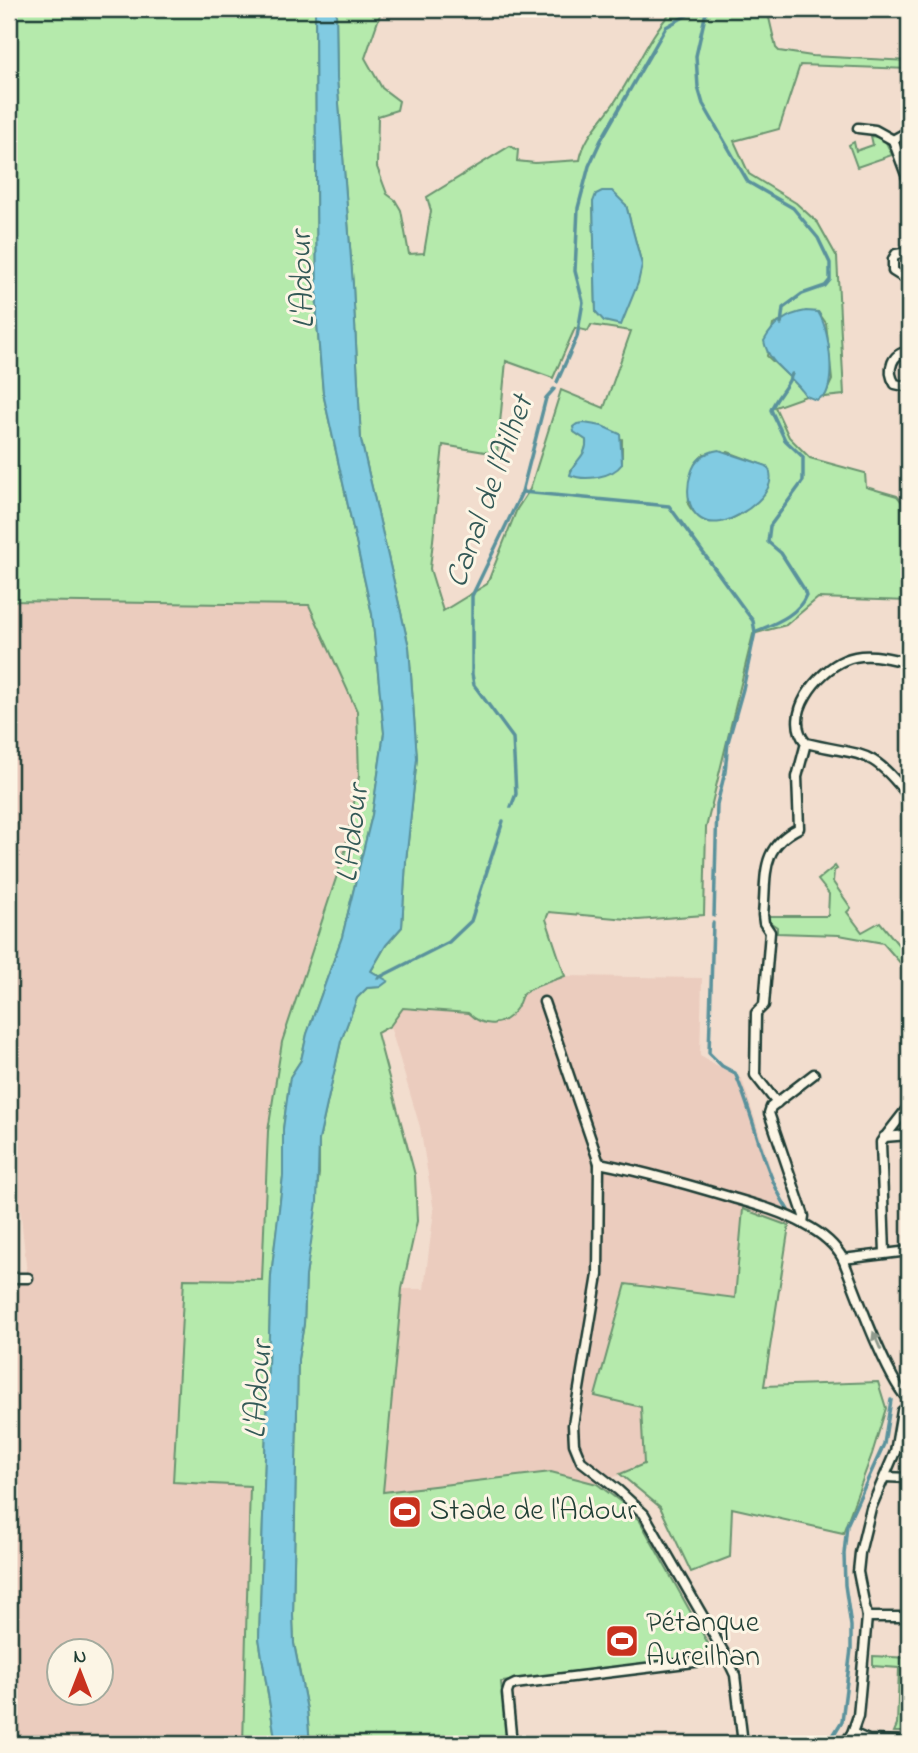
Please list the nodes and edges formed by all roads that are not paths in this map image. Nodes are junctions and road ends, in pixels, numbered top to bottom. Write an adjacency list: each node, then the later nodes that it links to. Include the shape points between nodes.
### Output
1 (858, 128): 3 (street, via 875,130)
2 (909, 131): 3 (street)
3 (893, 140): 4 (street)
4 (909, 183)
5 (909, 253): 6 (street, via 896,254 893,259 893,271)
6 (909, 276)
7 (909, 352): 8 (street, via 901,352 891,361 895,384)
8 (909, 387)
9 (909, 663): 10 (street, via 866,656 846,659 824,672 799,713 799,735)
10 (806, 743): 11 (street, via 869,756 883,765); 14 (street, via 797,777 799,828 782,836 770,853 763,915 770,932 764,1005 756,1013 755,1075)
11 (909, 797)
12 (544, 1002): 18 (street)
13 (814, 1074): 14 (street)
14 (777, 1103): 19 (street, via 771,1107 770,1118)
15 (909, 1106): 17 (street)
16 (909, 1135): 17 (street)
17 (884, 1137): 21 (street)
18 (599, 1163): 19 (street, via 652,1174); 31 (street, via 598,1275 573,1425 574,1444 581,1461 644,1514)
19 (803, 1223): 22 (street)
20 (909, 1251): 21 (street)
21 (885, 1253): 22 (street)
22 (843, 1259): 25 (street, one-way to 22, via 891,1376)
23 (9, 1278): 24 (street)
24 (28, 1279)
25 (909, 1400)
26 (902, 1411): 27 (street)
27 (885, 1477): 28 (street); 29 (street, via 871,1508 860,1553 858,1572)
28 (909, 1478)
29 (867, 1617): 30 (street); 32 (street, via 858,1716)
30 (909, 1617)
31 (727, 1658): 34 (street, via 515,1684 507,1693); 35 (street, via 736,1675)
32 (852, 1733): 33 (street, via 868,1740); 36 (street)
33 (909, 1741)
34 (512, 1744)
35 (743, 1744)
36 (844, 1744)

